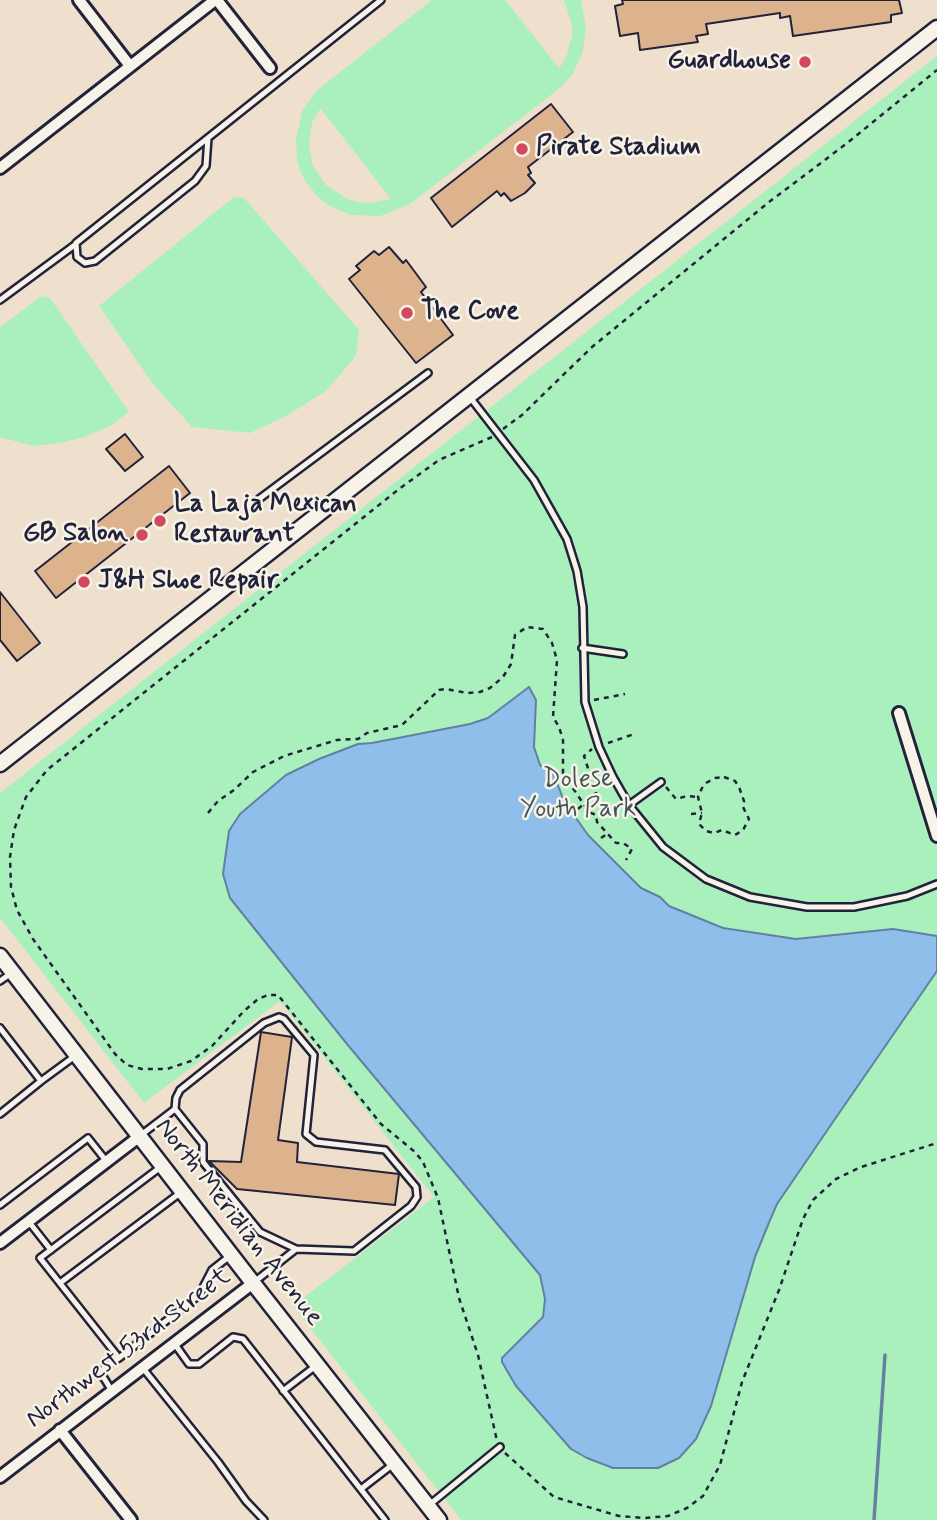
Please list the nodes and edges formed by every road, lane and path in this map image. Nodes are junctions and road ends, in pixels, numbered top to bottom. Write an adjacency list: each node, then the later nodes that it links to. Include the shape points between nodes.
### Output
1 (79, 0): 5 (street)
2 (216, 0): 5 (street); 6 (street)
3 (381, 0): 8 (lane)
4 (937, 28): 13 (main road)
5 (130, 66): 9 (street)
6 (270, 68)
7 (937, 70): 14 (path, via 592,347)
8 (208, 138): 10 (lane); 10 (lane, via 206,166 195,181 103,256 85,263 76,257)
9 (0, 168)
10 (76, 243): 11 (lane)
11 (0, 300)
12 (428, 373): 16 (lane)
13 (469, 396): 17 (lane, via 534,480 567,539 583,607); 22 (main road)
14 (509, 425)
15 (489, 439): 66 (path, via 439,460 399,489 47,770 26,797 13,830 10,857 17,910 33,939 127,1065 167,1069 191,1061 258,999 278,995 382,1124 415,1152 438,1198 459,1298)
16 (260, 499)
17 (583, 648): 18 (lane); 20 (lane)
18 (623, 654)
19 (625, 694): 20 (path)
20 (585, 702): 26 (lane, via 599,747)
21 (899, 713): 34 (street)
22 (0, 764)
23 (661, 782): 24 (path, via 676,799); 26 (lane)
24 (698, 797): 29 (path); 31 (path, via 715,778 735,781 748,819)
25 (584, 803): 27 (path); 28 (path, via 566,778 561,780 563,740 553,717 557,660 552,643 543,629 527,627 515,635 511,664 497,684 480,692 439,690 402,724 284,756 253,772); 33 (path)
26 (629, 805): 37 (lane, via 663,847 706,879 750,897 807,907 854,907 907,896)
27 (578, 809)
28 (208, 813)
29 (702, 813): 30 (path); 31 (path, via 699,824 706,831 735,835)
30 (691, 814)
31 (743, 830): 32 (path)
32 (749, 832)
33 (607, 834): 35 (path); 36 (path, via 632,849)
34 (937, 836)
35 (601, 838)
36 (626, 860)
37 (937, 884)
38 (0, 956): 39 (main road, North Meridian Avenue)
39 (12, 972): 40 (lane); 42 (main road, North Meridian Avenue)
40 (0, 981)
41 (0, 1028): 43 (lane)
42 (77, 1055): 43 (lane); 46 (main road, North Meridian Avenue)
43 (41, 1081): 45 (lane)
44 (175, 1110): 46 (lane); 54 (lane, via 203,1144 203,1162 260,1232); 54 (lane, via 180,1090 273,1018 284,1019 312,1051 306,1134 317,1142 385,1150 416,1187 417,1197 354,1251)
45 (0, 1114)
46 (140, 1136): 48 (street); 49 (main road, North Meridian Avenue)
47 (937, 1143): 66 (path, via 861,1167 836,1179 813,1200 742,1382 720,1465 703,1496 668,1516 619,1516 554,1497)
48 (107, 1162): 51 (lane, via 88,1138); 52 (street)
49 (163, 1165): 50 (main road, North Meridian Avenue); 55 (lane)
50 (183, 1191): 56 (main road, North Meridian Avenue); 57 (lane)
51 (0, 1205)
52 (29, 1221): 53 (street); 55 (lane)
53 (0, 1243)
54 (296, 1249): 58 (lane)
55 (51, 1250): 57 (lane, via 40,1258)
56 (231, 1255): 58 (main road, North Meridian Avenue); 60 (lane, via 212,1270 199,1295)
57 (60, 1283): 60 (lane)
58 (253, 1283): 59 (street, Northwest 53rd Street); 61 (main road, North Meridian Avenue)
59 (174, 1343): 62 (street, Northwest 53rd Street); 64 (lane, via 190,1364 200,1363 233,1338 243,1339)
60 (119, 1358): 63 (lane, via 104,1367 102,1375)
61 (317, 1366): 64 (lane); 67 (main road, North Meridian Avenue)
62 (142, 1367): 63 (street, Northwest 53rd Street); 72 (lane)
63 (112, 1391): 65 (street, Northwest 53rd Street)
64 (283, 1391): 69 (lane)
65 (60, 1430): 68 (street, Northwest 53rd Street); 71 (street)
66 (500, 1447): 70 (lane)
67 (394, 1463): 69 (lane); 70 (main road, North Meridian Avenue)
68 (0, 1477)
69 (361, 1489): 73 (lane)
70 (428, 1506): 74 (main road, North Meridian Avenue)
71 (131, 1520)
72 (264, 1520)
73 (385, 1520)
74 (439, 1520)

